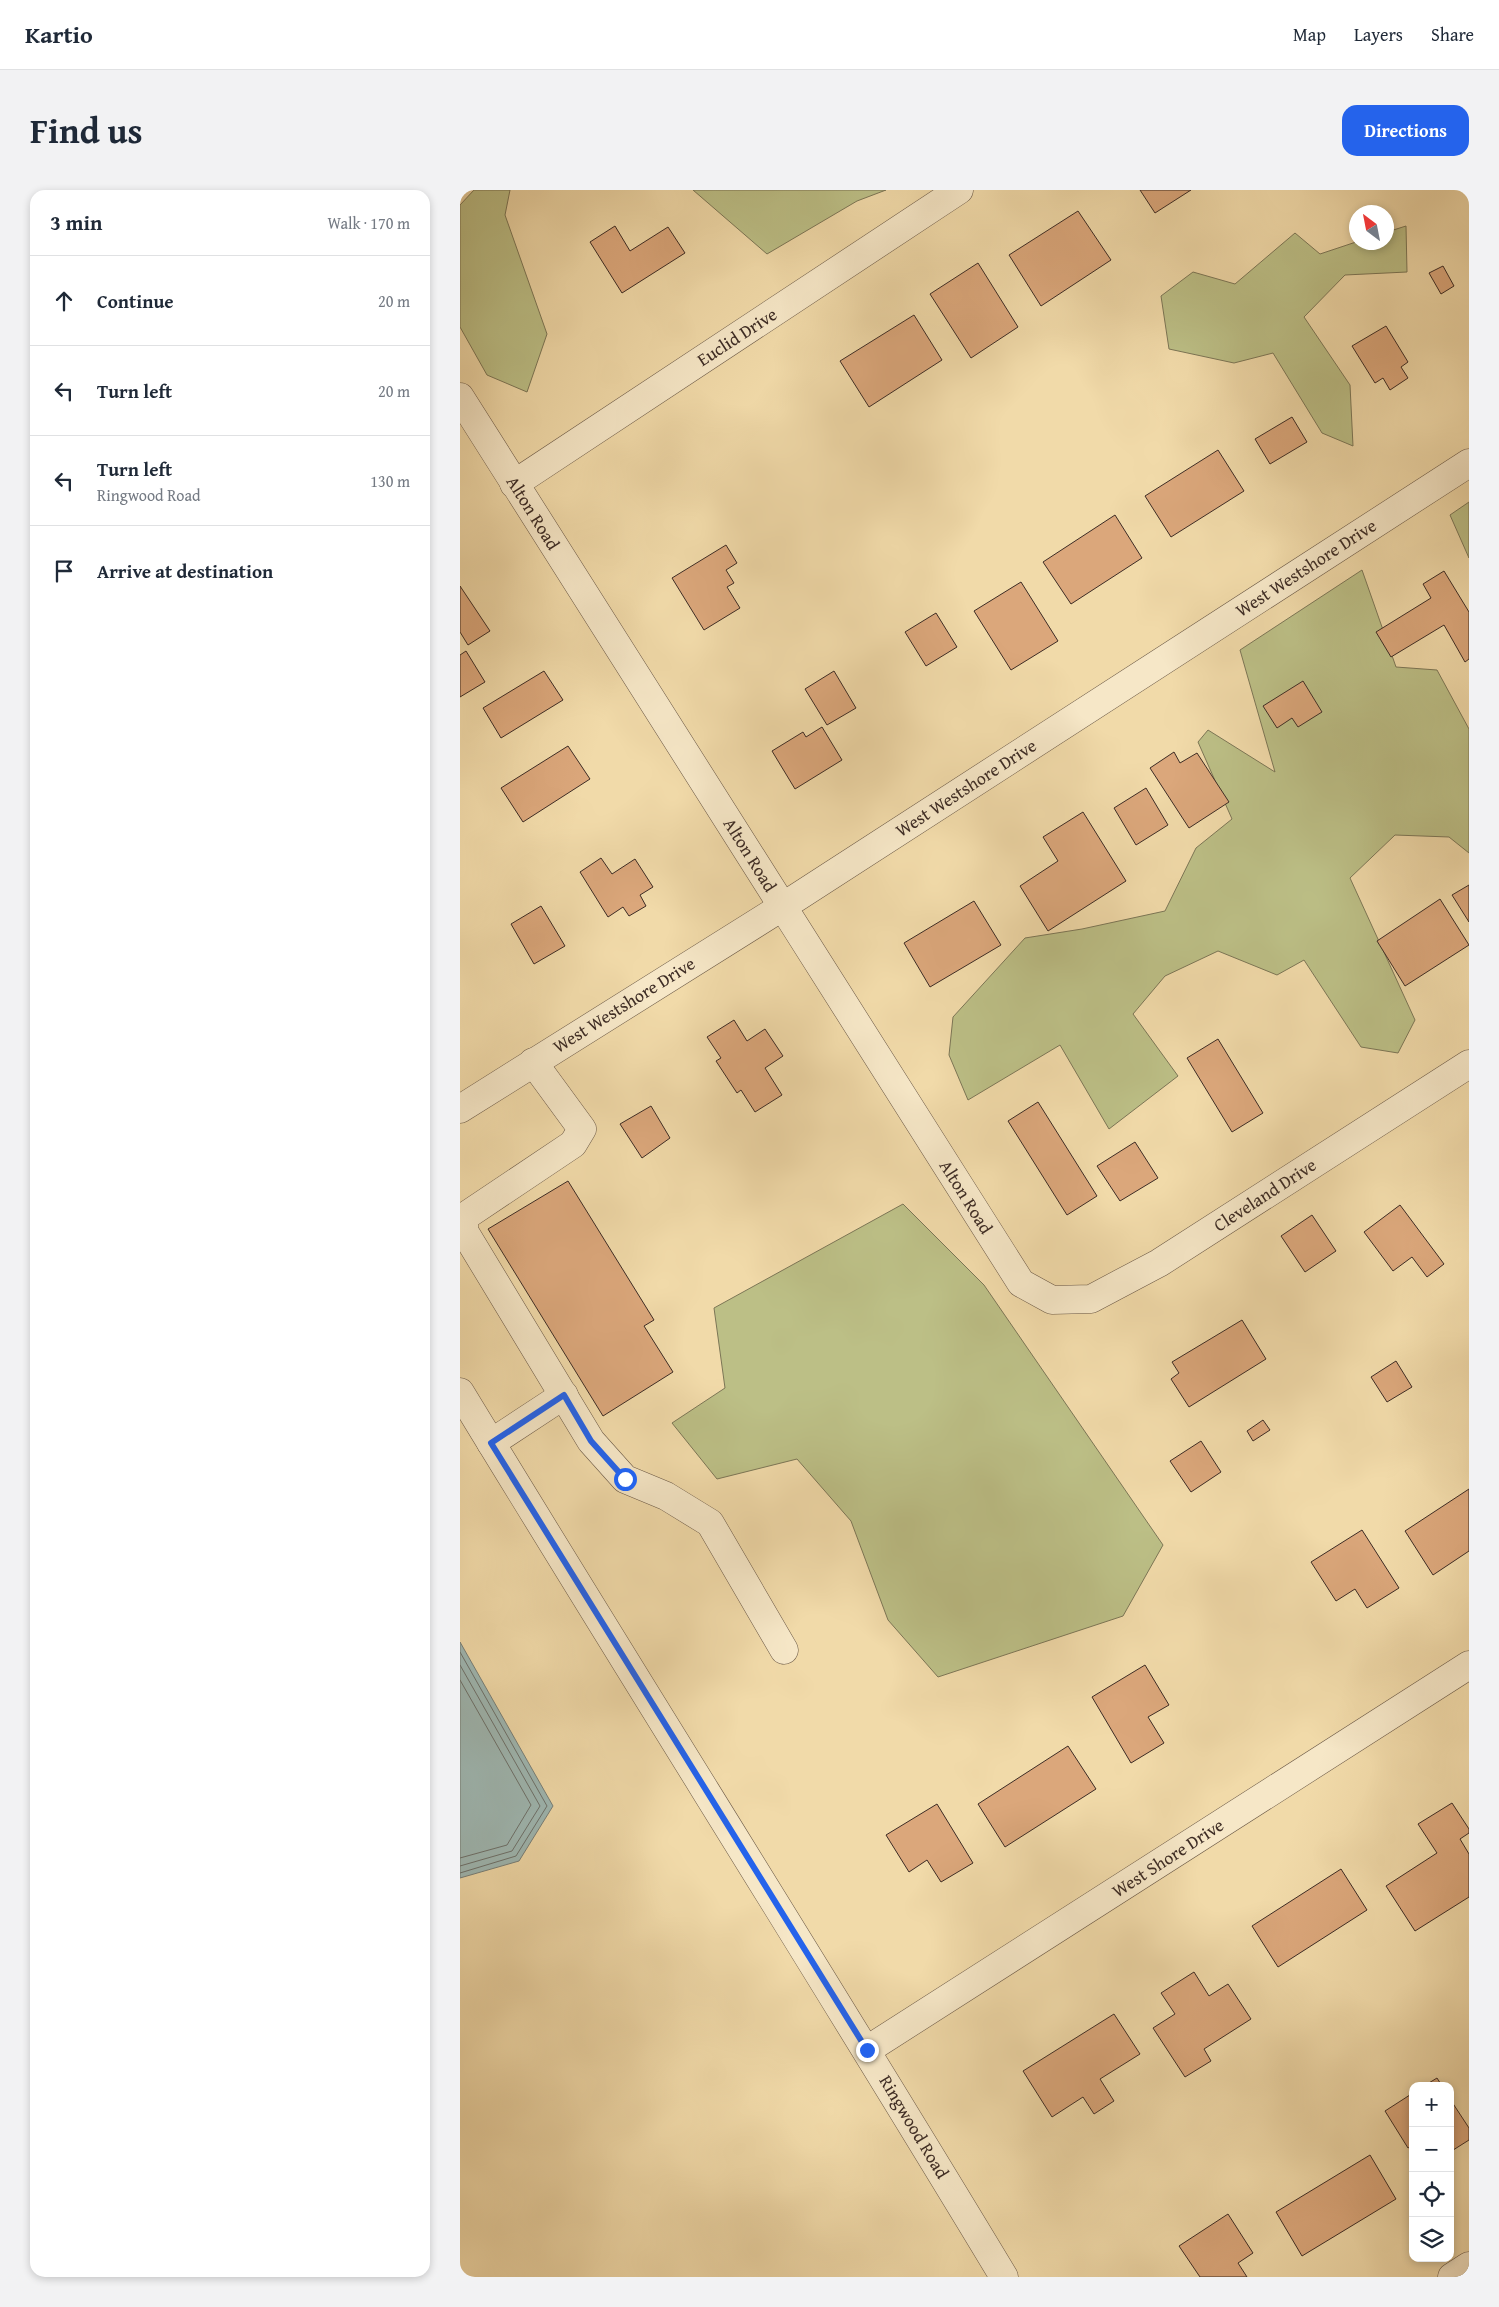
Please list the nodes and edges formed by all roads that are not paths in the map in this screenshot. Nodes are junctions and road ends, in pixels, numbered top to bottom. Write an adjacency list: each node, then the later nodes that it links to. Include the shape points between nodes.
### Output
1 (959, 190): 4 (street, Euclid Drive)
2 (460, 397): 4 (street, Alton Road)
3 (1469, 463): 5 (street, West Westshore Drive)
4 (514, 484): 5 (street, Alton Road)
5 (782, 907): 6 (street, West Westshore Drive); 9 (street, Alton Road, via 1021,1283)
6 (533, 1062): 8 (street, West Westshore Drive); 11 (street, via 582,1129 573,1144 464,1217 464,1231)
7 (1469, 1064): 9 (street, Cleveland Drive, via 1159,1263 1091,1299)
8 (460, 1108)
9 (1052, 1300)
10 (460, 1392): 12 (street, Ringwood Road)
11 (564, 1395): 12 (street); 13 (street, via 591,1441 625,1479 666,1496 710,1523)
12 (491, 1443): 15 (street, Ringwood Road)
13 (784, 1650)
14 (1469, 1665): 15 (street, West Shore Drive)
15 (867, 2050): 17 (street, Ringwood Road)
16 (1469, 2266): 18 (street)
17 (1004, 2277)
18 (1452, 2277)

